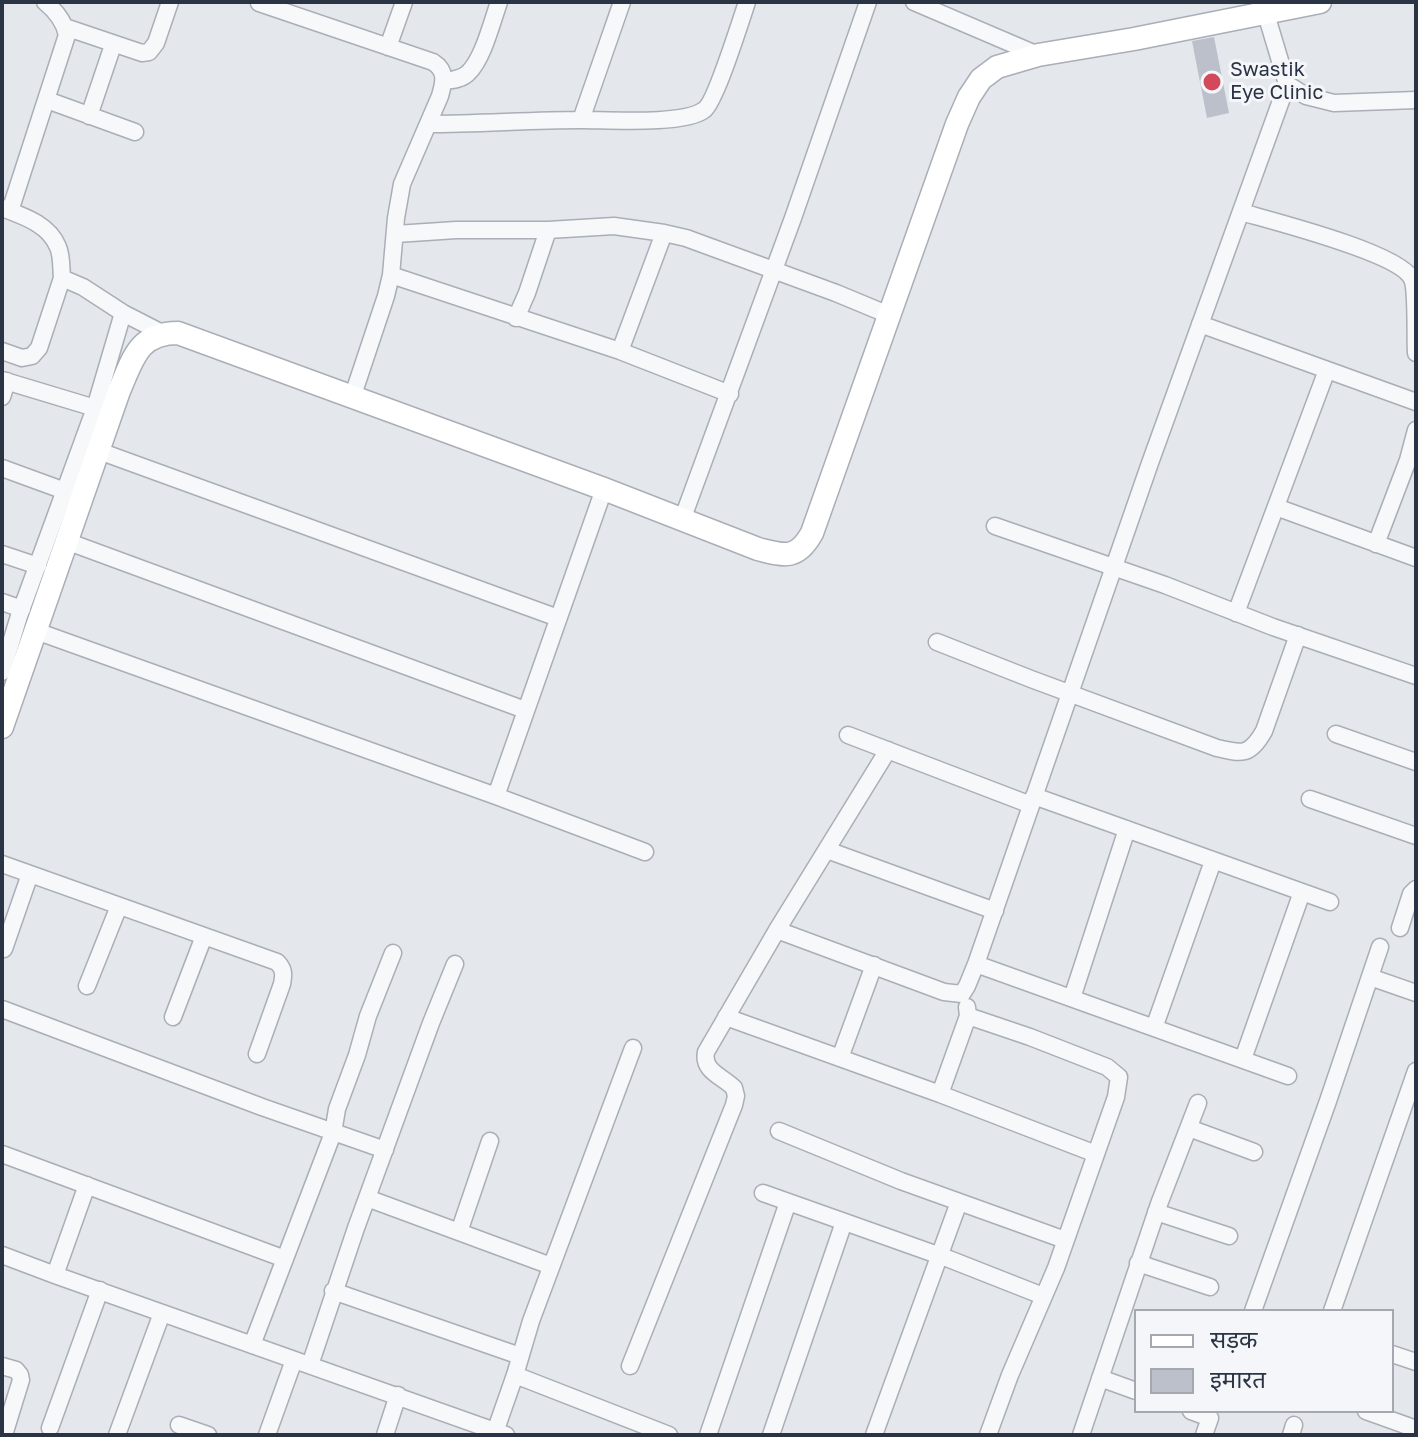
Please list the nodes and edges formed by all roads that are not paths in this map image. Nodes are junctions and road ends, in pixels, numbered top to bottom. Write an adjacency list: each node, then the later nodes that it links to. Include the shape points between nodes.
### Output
1 (170, 2): 14 (street, via 149,52)
2 (404, 2): 15 (street)
3 (499, 2): 17 (street, via 475,64 466,75)
4 (622, 2): 22 (street)
5 (747, 2): 22 (street, via 706,110 659,120)
6 (868, 2): 30 (street)
7 (914, 2): 16 (street)
8 (1320, 2): 11 (street)
9 (259, 3): 12 (street)
10 (54, 5): 13 (street)
11 (1263, 8): 16 (street); 18 (street)
12 (303, 9): 15 (street)
13 (65, 27): 14 (street); 19 (street)
14 (113, 45): 21 (street)
15 (388, 47): 17 (street, via 438,66)
16 (1038, 55): 34 (street, via 997,67 969,97)
17 (445, 81): 23 (street)
18 (1287, 84): 20 (street, via 1306,96 1334,103); 26 (street)
19 (47, 100): 21 (street); 25 (street)
20 (1416, 100)
21 (89, 116): 24 (street)
22 (581, 120): 23 (street)
23 (428, 124): 29 (street, via 402,184)
24 (135, 132)
25 (6, 210): 32 (street, via 51,233)
26 (1241, 212): 36 (street); 40 (street, via 1402,267 1413,279)
27 (548, 230): 28 (street, via 614,226); 29 (street); 35 (street)
28 (664, 233): 30 (street); 39 (street)
29 (396, 234): 31 (street)
30 (773, 271): 34 (street); 43 (street)
31 (391, 275): 35 (street); 44 (street)
32 (62, 278): 33 (street); 38 (street, via 39,348 22,358)
33 (123, 313): 37 (street); 46 (street)
34 (889, 315): 53 (street, via 805,546 780,555)
35 (516, 318): 39 (street)
36 (1200, 324): 41 (street); 60 (street)
37 (162, 333): 44 (street, via 193,337); 48 (street, via 149,338 134,357)
38 (2, 351)
39 (620, 351): 43 (street)
40 (1416, 353)
41 (1327, 370): 45 (street); 52 (street)
42 (4, 386): 46 (street)
43 (730, 394): 53 (street)
44 (353, 395): 50 (street)
45 (1416, 402)
46 (95, 408): 51 (street)
47 (1416, 430): 56 (street)
48 (99, 451): 55 (street); 64 (street)
49 (2, 468): 51 (street)
50 (604, 489): 53 (street); 64 (street)
51 (65, 491): 59 (street)
52 (1276, 507): 56 (street); 63 (street)
53 (682, 520)
54 (995, 526): 60 (street)
55 (66, 541): 65 (street); 71 (street)
56 (1376, 544): 58 (street)
57 (2, 554): 59 (street)
58 (1416, 558)
59 (38, 566): 62 (street)
60 (1114, 567): 63 (street); 70 (street)
61 (2, 602): 62 (street)
62 (22, 609): 68 (street)
63 (1236, 613): 66 (street)
64 (558, 618): 71 (street)
65 (36, 631): 72 (street); 77 (street)
66 (1298, 635): 69 (street); 70 (street, via 1264,731 1258,742 1238,753)
67 (937, 642): 70 (street)
68 (2, 672)
69 (1416, 676)
70 (1070, 692): 79 (street)
71 (525, 710): 77 (street)
72 (2, 727)
73 (1336, 734): 76 (street)
74 (848, 735): 75 (street)
75 (888, 750): 79 (street); 82 (street)
76 (1416, 762)
77 (496, 796): 83 (street)
78 (1310, 799): 81 (street)
79 (1033, 800): 80 (street); 91 (street)
80 (1127, 829): 84 (street); 105 (street)
81 (1416, 836)
82 (827, 850): 91 (street); 93 (street)
83 (645, 852)
84 (1213, 861): 88 (street); 110 (street)
85 (2, 864): 86 (street)
86 (30, 874): 90 (street); 96 (street)
87 (1416, 889): 92 (street)
88 (1302, 892): 89 (street); 114 (street)
89 (1330, 902)
90 (119, 906): 94 (street); 102 (street)
91 (995, 911): 99 (street)
92 (1400, 928)
93 (777, 930): 100 (street); 109 (street)
94 (204, 936): 108 (street); 112 (street, via 282,968 282,984)
95 (1380, 947): 101 (street)
96 (4, 949)
97 (393, 953): 121 (street)
98 (455, 964): 123 (street)
99 (976, 964): 104 (street); 105 (street)
100 (874, 965): 104 (street); 113 (street)
101 (1370, 977): 103 (street); 147 (street)
102 (87, 986)
103 (1416, 993)
104 (962, 994): 107 (street)
105 (1072, 998): 110 (street)
106 (2, 1009): 121 (street)
107 (968, 1016): 117 (street); 126 (street, via 1114,1071 1119,1088)
108 (173, 1017)
109 (726, 1017): 113 (street); 156 (street, via 704,1061 734,1088 734,1105)
110 (1154, 1028): 114 (street)
111 (633, 1048): 141 (street)
112 (257, 1054)
113 (840, 1058): 117 (street)
114 (1243, 1059): 116 (street)
115 (1416, 1071): 148 (street)
116 (1288, 1076)
117 (940, 1094): 126 (street)
118 (1198, 1103): 119 (street)
119 (1189, 1128): 124 (street); 132 (street)
120 (779, 1131): 131 (street)
121 (333, 1133): 123 (street); 139 (street)
122 (490, 1141): 134 (street)
123 (385, 1150): 129 (street)
124 (1254, 1152)
125 (2, 1154): 127 (street)
126 (1096, 1154): 136 (street)
127 (87, 1185): 139 (street); 142 (street)
128 (763, 1193): 130 (street)
129 (367, 1198): 134 (street); 145 (street)
130 (788, 1202): 133 (street); 173 (street)
131 (959, 1202): 136 (street); 138 (street)
132 (1156, 1212): 135 (street); 140 (street)
133 (844, 1222): 138 (street); 174 (street)
134 (459, 1232): 141 (street)
135 (1229, 1236)
136 (1065, 1240): 146 (street)
137 (2, 1255): 142 (street)
138 (940, 1255): 146 (street); 175 (street)
139 (285, 1259): 150 (street)
140 (1138, 1263): 143 (street); 158 (street)
141 (551, 1266): 152 (street)
142 (55, 1275): 144 (street)
143 (1210, 1287)
144 (100, 1290): 149 (street); 164 (street)
145 (333, 1291): 152 (street); 153 (street)
146 (1043, 1296): 176 (street)
147 (1254, 1309)
148 (1333, 1309)
149 (162, 1313): 150 (street); 168 (street)
150 (252, 1345): 153 (street)
151 (1394, 1355): 154 (street)
152 (520, 1356): 157 (street)
153 (302, 1362): 160 (street); 170 (street)
154 (1416, 1362)
155 (2, 1366): 167 (street, via 16,1370 21,1380)
156 (630, 1366)
157 (515, 1375): 166 (street); 172 (street)
158 (1100, 1378): 159 (street); 177 (street)
159 (1134, 1390)
160 (398, 1395): 166 (street); 171 (street)
161 (1196, 1413): 178 (street, via 1210,1418)
162 (1372, 1413): 165 (street)
163 (179, 1425): 169 (street)
164 (50, 1428)
165 (1416, 1429)
166 (499, 1434)
167 (4, 1435)
168 (117, 1435)
169 (208, 1435)
170 (267, 1435)
171 (385, 1435)
172 (669, 1435)
173 (708, 1435)
174 (771, 1435)
175 (874, 1435)
176 (988, 1435)
177 (1081, 1435)
178 (1204, 1435)

